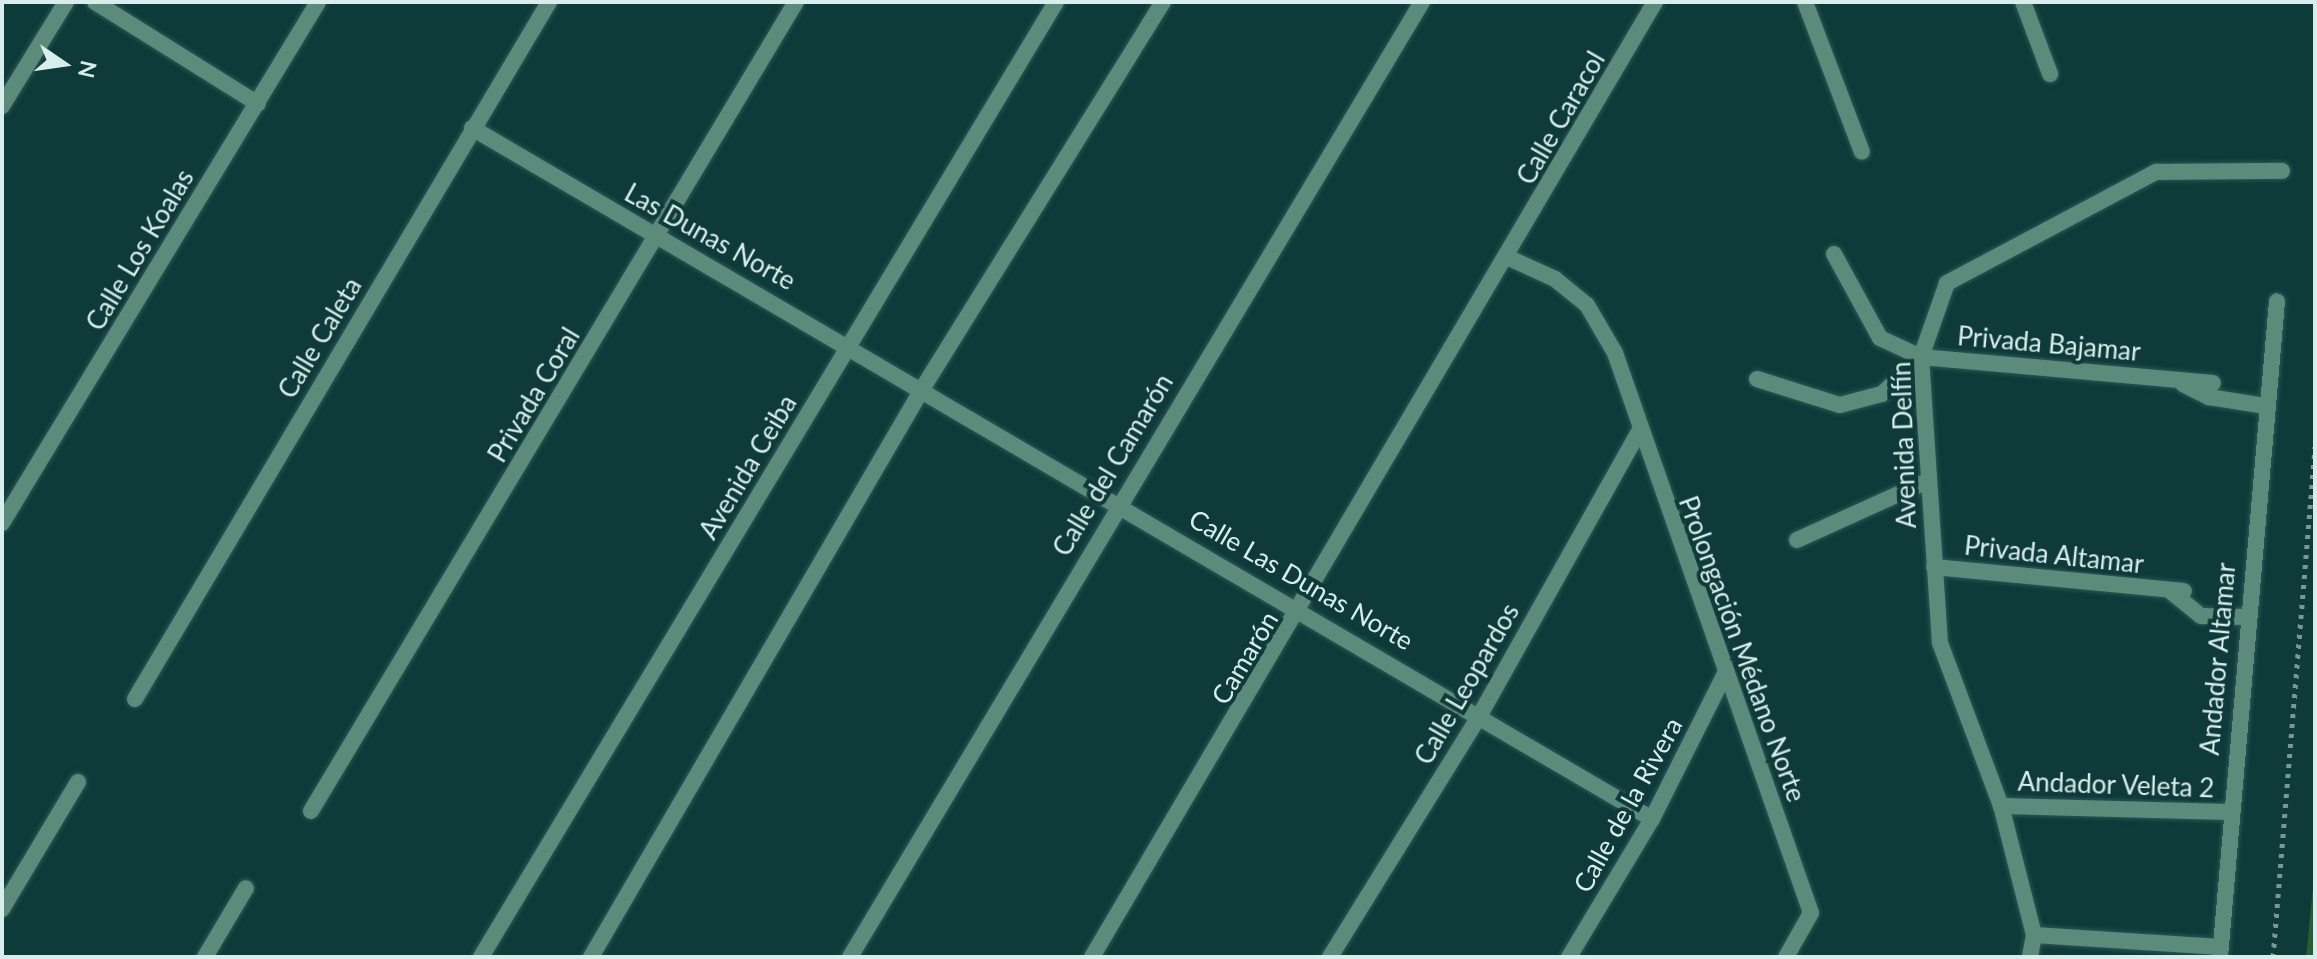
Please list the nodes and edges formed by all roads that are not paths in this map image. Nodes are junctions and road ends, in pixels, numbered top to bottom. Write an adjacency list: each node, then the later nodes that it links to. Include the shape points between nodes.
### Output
1 (66, 2): 14 (street)
2 (95, 2): 13 (street)
3 (318, 2): 13 (street, Calle Los Koalas)
4 (549, 2): 15 (street, Calle Caleta)
5 (796, 2): 18 (street, Privada Coral)
6 (1056, 2): 22 (street, Avenida Ceiba)
7 (1163, 2): 27 (street)
8 (1422, 2): 31 (street, Calle del Camarón)
9 (1655, 2): 20 (street, Calle Caracol)
10 (1805, 2): 16 (street)
11 (2023, 2): 12 (street)
12 (2050, 74)
13 (258, 104): 32 (street, Calle Los Koalas)
14 (2, 106)
15 (472, 128): 18 (street, Las Dunas Norte); 38 (street, Calle Caleta)
16 (1862, 152)
17 (2282, 171): 23 (street, Avenida Delfín, via 2156,172 1947,283)
18 (657, 236): 22 (street, Las Dunas Norte); 42 (street, Privada Coral)
19 (1834, 254): 23 (street, Privada Bajamar, via 1880,338)
20 (1509, 258): 29 (street, Prolongación Médano Norte, via 1555,279 1587,305 1615,353); 35 (street, Camarón)
21 (2277, 301): 28 (street, Andador Altamar)
22 (850, 343): 27 (street, Las Dunas Norte); 50 (street, Avenida Ceiba)
23 (1921, 357): 24 (street, via 1882,394 1840,405); 25 (street, Privada Bajamar); 30 (street, Avenida Delfín)
24 (1757, 379)
25 (2173, 379): 26 (street, Privada Bajamar); 28 (street, Privada Bajamar, via 2209,397)
26 (2213, 383)
27 (924, 386): 31 (street, Calle Las Dunas Norte); 51 (street)
28 (2266, 406): 36 (street, Andador Altamar)
29 (1639, 431): 37 (street, Prolongación Médano Norte); 39 (street, Calle Leopardos)
30 (1925, 482): 33 (street); 34 (street, Avenida Delfín)
31 (1119, 501): 35 (street, Calle Las Dunas Norte); 52 (street, Calle del Camarón)
32 (2, 523)
33 (1797, 540)
34 (1934, 567): 36 (street, Privada Altamar, via 2176,590 2201,616); 41 (street, Avenida Delfín, via 1940,643)
35 (1302, 610): 39 (street, Calle Las Dunas Norte); 53 (street, Camarón)
36 (2246, 617): 43 (street, Andador Altamar)
37 (1725, 674): 44 (street, Calle de la Rivera); 56 (street, Prolongación Médano Norte, via 1811,913)
38 (135, 699)
39 (1481, 713): 44 (street, Calle Las Dunas Norte); 54 (street, Calle Leopardos)
40 (78, 782): 46 (street)
41 (2001, 806): 43 (street, Andador Veleta 2); 47 (street, Avenida Delfín)
42 (311, 811)
43 (2230, 812): 48 (street, Andador Altamar)
44 (1652, 819): 55 (street, Calle de la Rivera)
45 (246, 888): 49 (street)
46 (2, 909)
47 (2034, 935): 48 (street); 57 (street, Avenida Delfín)
48 (2220, 952)
49 (205, 957)
50 (481, 957)
51 (591, 957)
52 (850, 957)
53 (1092, 957)
54 (1330, 957)
55 (1569, 957)
56 (1786, 957)
57 (2030, 957)

